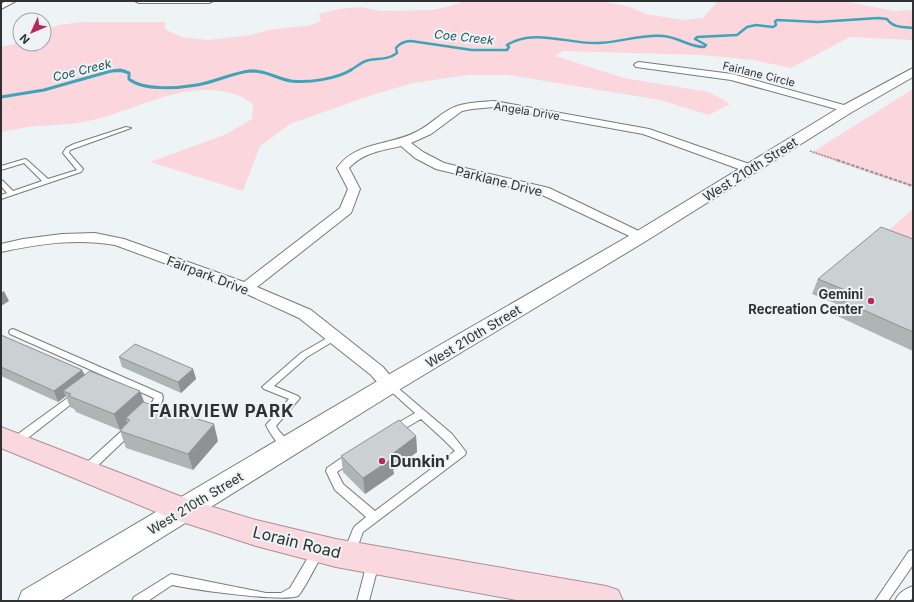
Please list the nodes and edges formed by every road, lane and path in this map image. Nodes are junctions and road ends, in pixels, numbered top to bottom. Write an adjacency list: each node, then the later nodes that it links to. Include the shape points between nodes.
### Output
1 (12, 1): 4 (street)
2 (139, 1): 3 (street)
3 (209, 1)
4 (1, 7)
5 (639, 65): 7 (street, Fairlane Circle, via 732,77)
6 (913, 72): 7 (street, West 210th Street)
7 (847, 109): 12 (street, West 210th Street)
8 (128, 128): 14 (lane, via 68,149 66,153 80,168 79,171)
9 (404, 142): 12 (street, Angela Drive, via 433,128 458,109 494,104 646,131); 18 (street, Parklane Drive, via 419,155 440,166 544,191); 20 (street, Angela Drive, via 368,150 351,158 343,168 354,189 346,210)
10 (810, 151): 15 (path)
11 (1, 168): 14 (lane, via 25,161)
12 (750, 169): 18 (street, West 210th Street)
13 (1, 182): 16 (lane)
14 (47, 182): 16 (lane)
15 (913, 186)
16 (12, 194): 17 (lane)
17 (1, 197)
18 (640, 236): 25 (street, West 210th Street)
19 (1, 248): 20 (street, Fairpark Drive, via 62,238 101,238 119,242)
20 (246, 288): 22 (street, Fairpark Drive, via 305,314)
21 (13, 332): 23 (lane)
22 (334, 337): 25 (street, Fairpark Drive); 30 (lane, via 304,355 268,386 295,398 271,425)
23 (107, 372): 24 (lane); 32 (lane, via 159,396 158,402)
24 (95, 381)
25 (389, 385): 27 (lane); 30 (street, West 210th Street)
26 (84, 390): 29 (lane)
27 (421, 414): 28 (lane); 34 (lane, via 461,452)
28 (383, 436)
29 (6, 441): 32 (main road, Lorain Road)
30 (288, 446): 33 (street, West 210th Street)
31 (359, 451): 34 (lane, via 332,472 339,487)
32 (86, 470): 33 (main road, Lorain Road)
33 (184, 510): 35 (main road, Lorain Road, via 256,533); 38 (street, West 210th Street)
34 (374, 517): 35 (lane, via 359,529)
35 (348, 554): 39 (lane, via 282,599 266,599 171,578); 40 (lane); 41 (main road, Lorain Road)
36 (913, 555): 42 (lane)
37 (913, 592): 43 (lane)
38 (35, 601)
39 (138, 601)
40 (363, 601)
41 (603, 601)
42 (881, 601)
43 (901, 601)

